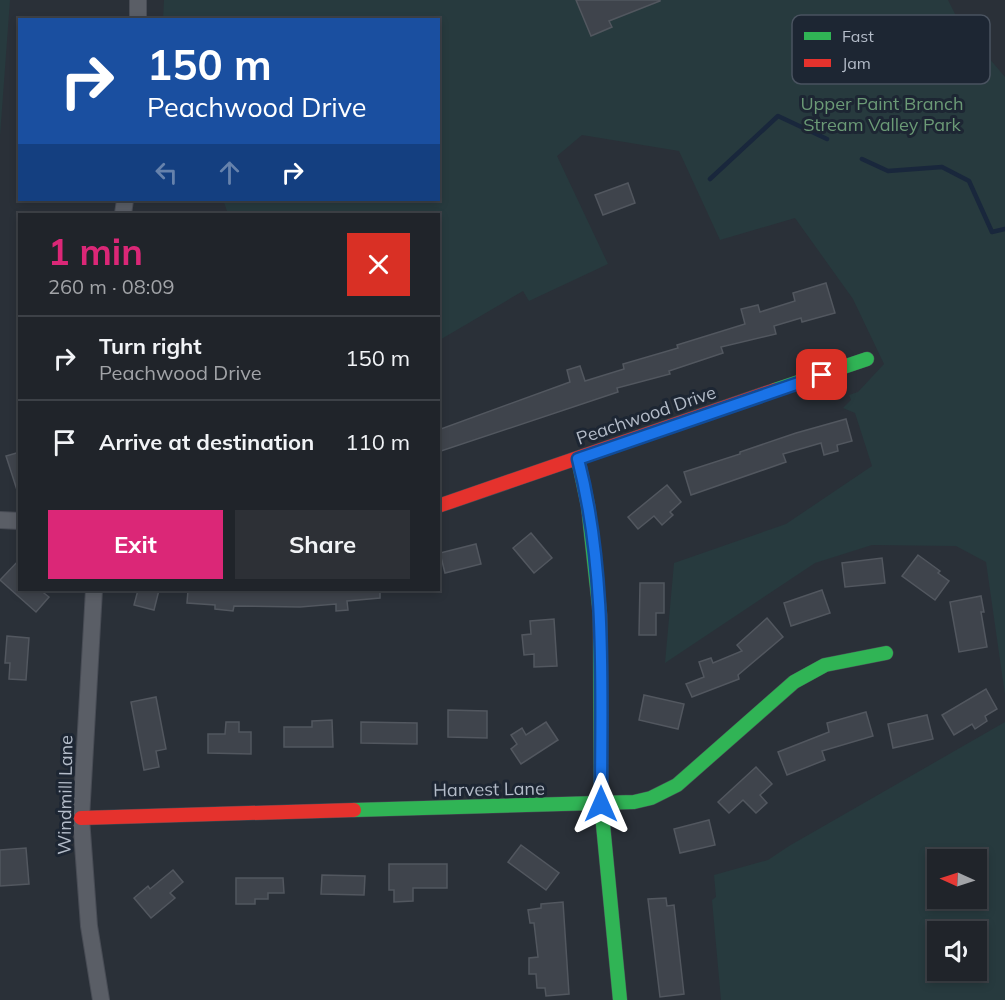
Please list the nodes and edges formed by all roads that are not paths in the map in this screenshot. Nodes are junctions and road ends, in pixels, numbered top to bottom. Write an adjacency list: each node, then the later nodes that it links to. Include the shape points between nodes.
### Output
1 (138, 0): 2 (street)
2 (138, 18)
3 (867, 359): 4 (street, Peachwood Drive)
4 (578, 459): 5 (street, Peachwood Drive); 10 (street, via 588,506 600,615)
5 (440, 505)
6 (0, 520): 7 (street)
7 (18, 521)
8 (94, 591): 11 (street, Windmill Lane)
9 (886, 653): 10 (street, Harvest Lane, via 811,671 663,793 634,802)
10 (601, 804): 11 (street, Harvest Lane); 13 (street)
11 (81, 818): 12 (street, Windmill Lane, via 89,926)
12 (101, 1000)
13 (620, 1000)

